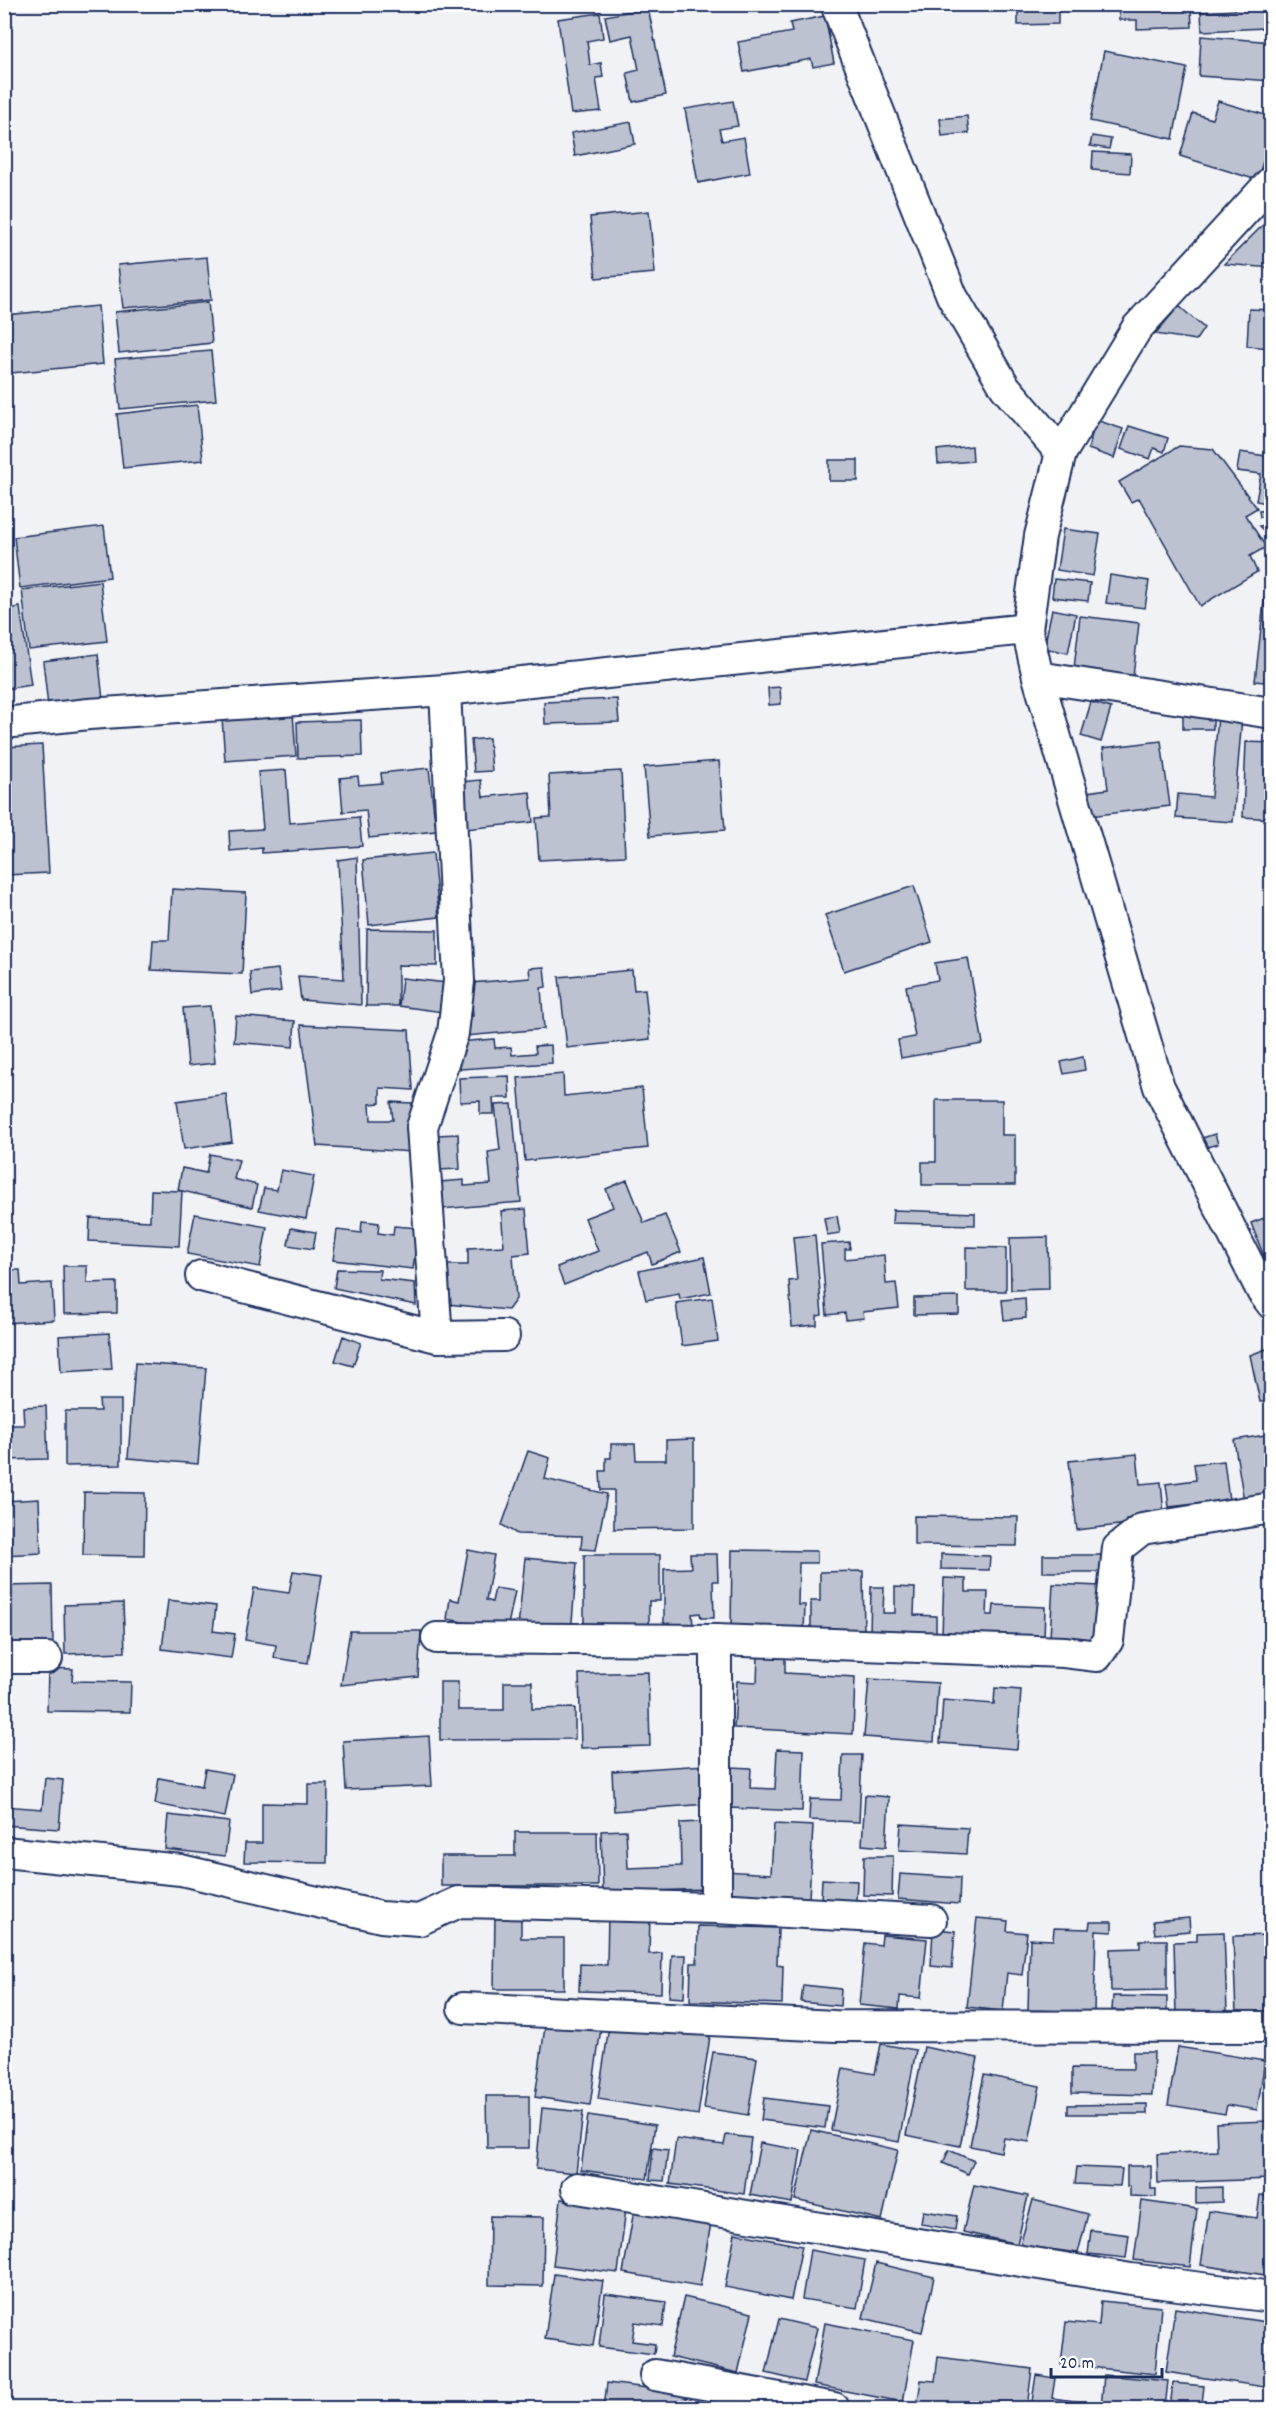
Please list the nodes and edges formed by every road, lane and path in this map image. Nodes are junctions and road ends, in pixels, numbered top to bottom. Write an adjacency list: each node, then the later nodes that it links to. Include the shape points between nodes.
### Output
1 (836, 4): 3 (street, via 952,296 1005,387)
2 (1272, 181): 3 (street, via 1137,328)
3 (1061, 453): 4 (street, via 1040,536)
4 (1027, 629): 5 (street); 6 (street)
5 (1038, 677): 7 (street); 10 (street, via 1159,1087)
6 (445, 690): 8 (street); 11 (street, via 459,981 453,1034 422,1127)
7 (1272, 713)
8 (4, 723)
9 (201, 1276): 11 (street)
10 (1272, 1304)
11 (437, 1336): 12 (street)
12 (504, 1336)
13 (1272, 1508): 15 (street, via 1142,1529 1118,1548 1108,1640 1097,1656)
14 (437, 1638): 15 (street)
15 (716, 1640): 19 (street)
16 (4, 1658): 17 (street)
17 (47, 1658)
18 (4, 1852): 19 (street, via 181,1870 381,1917 419,1920 459,1902)
19 (716, 1908): 20 (street)
20 (931, 1920)
21 (463, 2008): 22 (street, via 835,2026)
22 (1272, 2027)
23 (577, 2188): 24 (street, via 1131,2279)
24 (1272, 2297)
25 (655, 2375): 26 (street)
26 (834, 2409)

